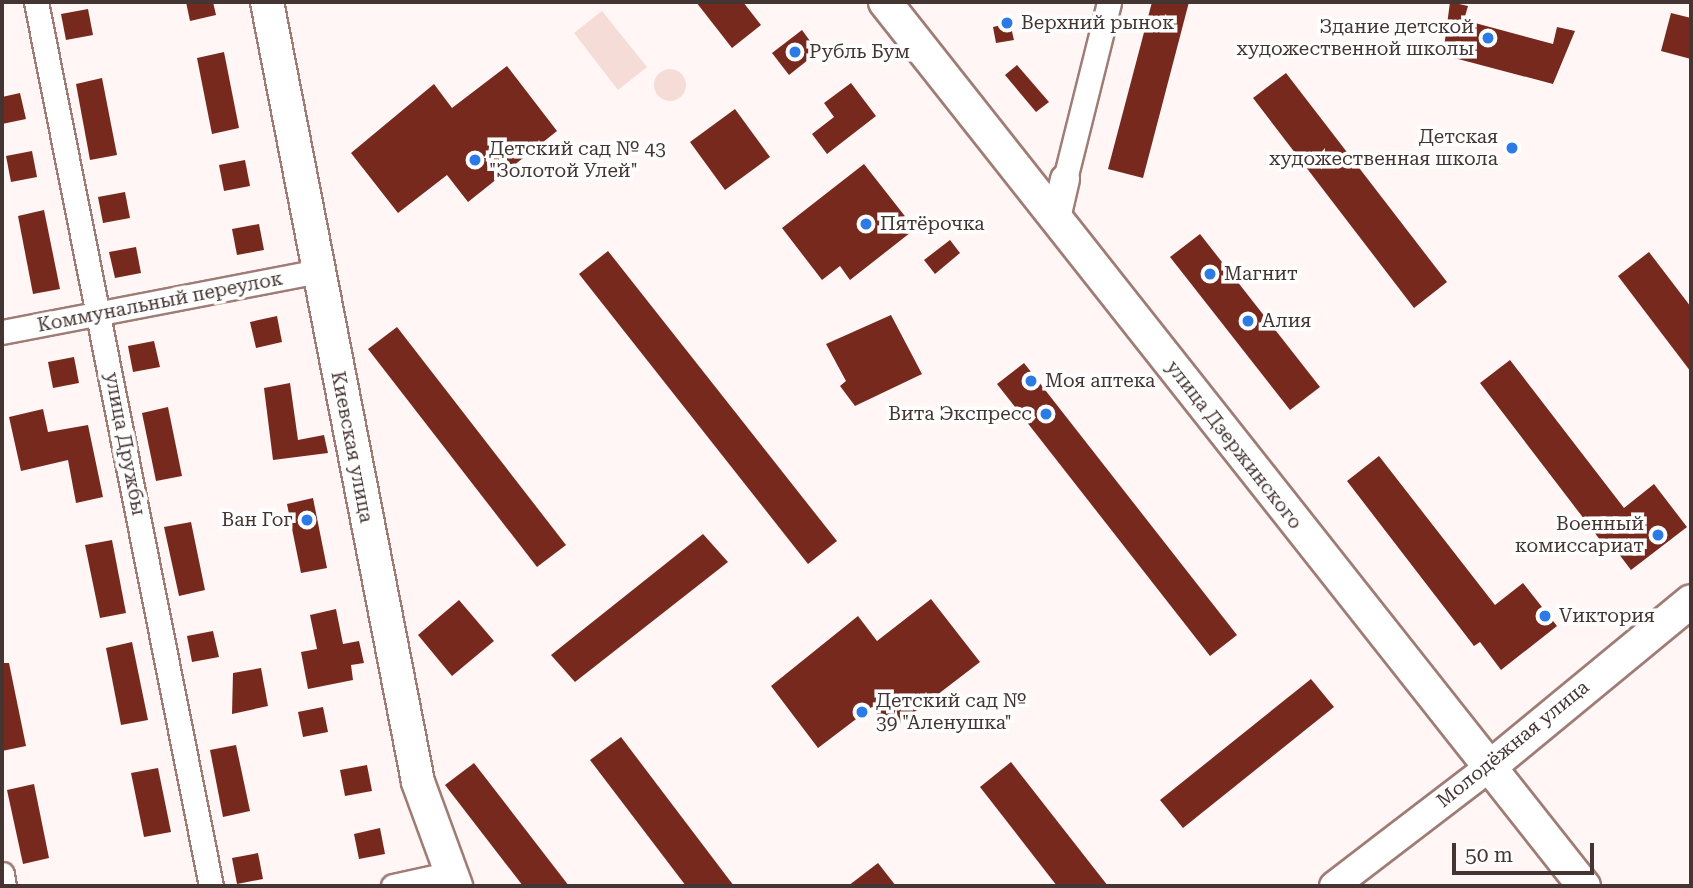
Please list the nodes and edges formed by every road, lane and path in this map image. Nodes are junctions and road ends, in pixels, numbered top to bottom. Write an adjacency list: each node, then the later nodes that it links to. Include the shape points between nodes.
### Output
1 (36, 2): 8 (street, улица Дружбы)
2 (267, 2): 7 (main road, Киевская улица)
3 (885, 2): 6 (main road, улица Дзержинского)
4 (1109, 2): 5 (street)
5 (1065, 179): 6 (street)
6 (1056, 218): 11 (main road, улица Дзержинского)
7 (319, 271): 8 (street, Коммунальный переулок); 13 (main road, Киевская улица, via 418,782)
8 (100, 316): 9 (street, Коммунальный переулок); 15 (street, улица Дружбы)
9 (2, 332)
10 (1691, 601): 11 (main road, Молодёжная улица)
11 (1491, 766): 17 (street, Молодёжная улица); 18 (main road, улица Дзержинского)
12 (2, 874): 14 (street)
13 (451, 880): 16 (street)
14 (4, 886)
15 (211, 886)
16 (393, 886)
17 (1334, 886)
18 (1584, 886)

